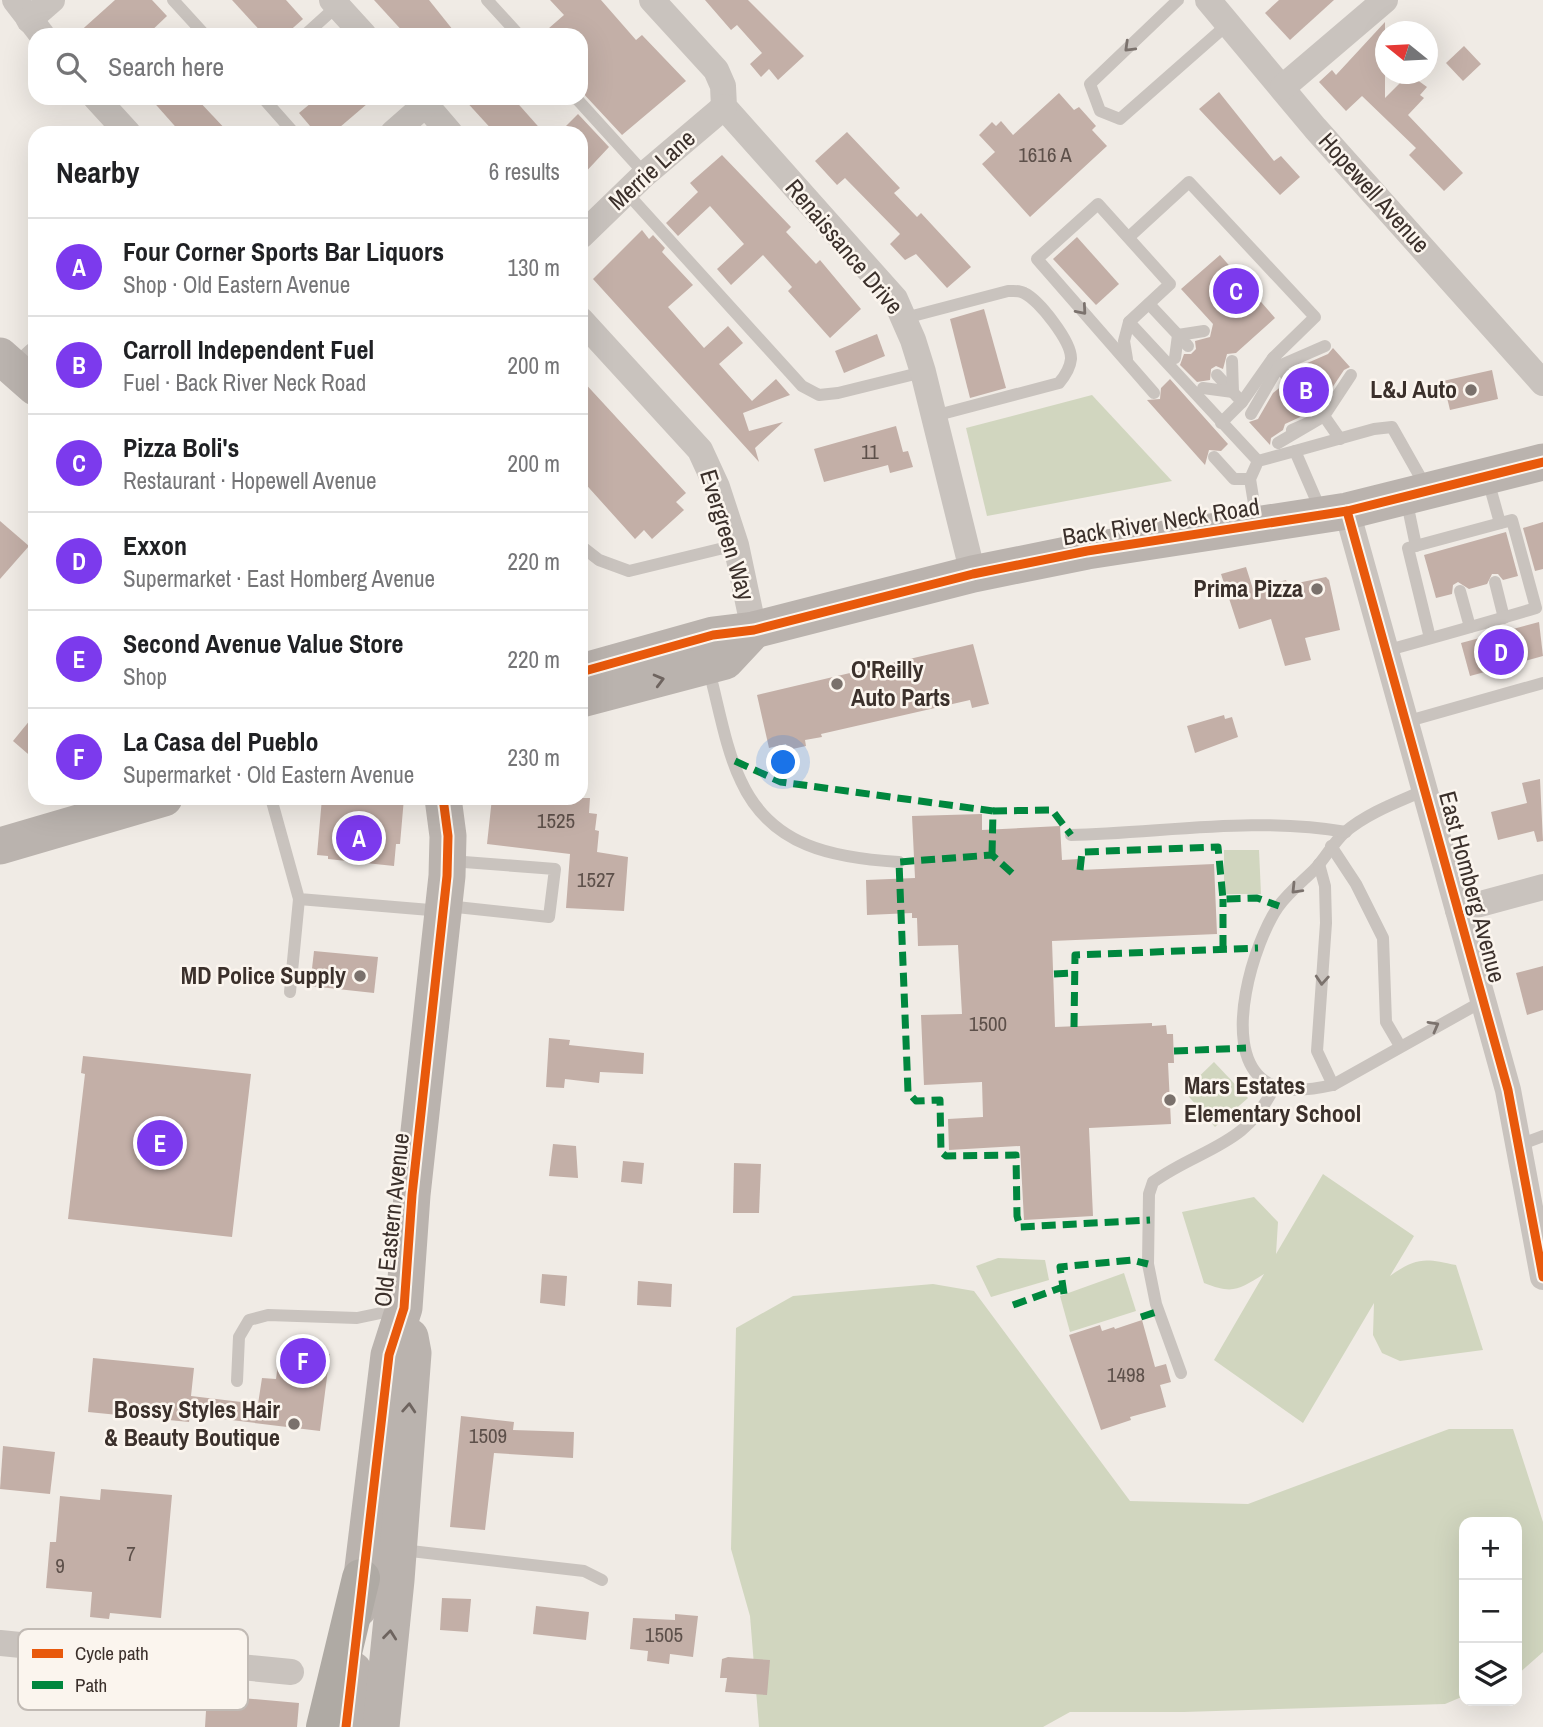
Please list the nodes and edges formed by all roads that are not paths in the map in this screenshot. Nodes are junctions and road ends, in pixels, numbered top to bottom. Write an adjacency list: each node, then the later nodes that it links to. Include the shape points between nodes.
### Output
1 (52, 0): 9 (street)
2 (173, 0): 11 (lane)
3 (487, 0): 14 (lane)
4 (652, 0): 21 (street, via 716,70)
5 (1178, 0): 10 (lane, one-way to 10, via 1090,84 1100,111 1120,119)
6 (1208, 0): 10 (street, Hopewell Avenue)
7 (1385, 0): 15 (street)
8 (335, 3): 12 (lane); 13 (street)
9 (29, 18)
10 (1228, 24): 15 (street, Hopewell Avenue)
11 (199, 28)
12 (312, 28)
13 (358, 28)
14 (513, 28)
15 (1283, 87): 47 (street, Hopewell Avenue)
16 (102, 105): 22 (street)
17 (269, 105): 23 (lane)
18 (419, 105): 24 (street)
19 (426, 105): 25 (street)
20 (582, 105): 26 (lane)
21 (724, 107): 26 (street, Merrie Lane); 31 (street, Renaissance Drive, via 895,299)
22 (122, 126)
23 (288, 126)
24 (400, 126)
25 (444, 126)
26 (645, 174): 27 (street, Merrie Lane)
27 (626, 192): 28 (street, Merrie Lane); 43 (lane, via 802,386 819,395 838,393)
28 (588, 229)
29 (1129, 237): 30 (lane, via 1170,284); 41 (lane, one-way to 41, via 1098,204 1038,259); 42 (lane, via 1189,182 1315,317)
30 (1149, 304): 32 (lane); 35 (lane)
31 (905, 318): 43 (street, Renaissance Drive); 55 (lane, via 1022,291 1065,338 1072,357 1059,383)
32 (1129, 322): 41 (lane, via 1124,341); 56 (lane)
33 (588, 328): 70 (street, Evergreen Way, via 700,450)
34 (1205, 331): 35 (lane)
35 (1178, 335): 36 (lane); 38 (lane)
36 (1188, 346)
37 (1325, 346): 42 (lane)
38 (1175, 358)
39 (1312, 358): 42 (lane)
40 (1232, 361): 51 (lane)
41 (1127, 362): 50 (lane)
42 (1276, 362): 46 (lane); 51 (lane); 52 (lane); 54 (lane)
43 (923, 372): 55 (street, Renaissance Drive)
44 (1217, 375): 51 (lane)
45 (1351, 375): 53 (lane)
46 (1289, 379)
47 (1543, 383)
48 (1203, 388): 51 (lane)
49 (1338, 388): 53 (lane)
50 (1154, 393)
51 (1237, 397): 56 (lane)
52 (1266, 400)
53 (1319, 413): 57 (lane); 58 (lane); 59 (lane)
54 (1251, 414)
55 (934, 416): 73 (street, Renaissance Drive)
56 (1221, 423): 62 (lane)
57 (1292, 430)
58 (1340, 439): 60 (lane); 66 (lane, via 1392,427)
59 (1278, 443)
60 (1296, 451): 62 (lane); 67 (lane)
61 (1214, 457): 65 (lane, via 1234,479)
62 (1258, 461): 65 (lane)
63 (1543, 462): 64 (street, Back River Neck Road)
64 (1487, 477): 66 (street, Back River Neck Road); 68 (lane)
65 (1250, 479): 69 (lane)
66 (1418, 495): 67 (street, Back River Neck Road); 71 (lane)
67 (1335, 513): 69 (street, Back River Neck Road); 80 (street, East Homberg Avenue)
68 (1500, 523): 71 (lane, via 1482,534); 76 (lane, via 1512,520 1536,608)
69 (1258, 526): 73 (street, Back River Neck Road, via 1087,551)
70 (736, 545): 72 (lane, via 629,571); 78 (street, Evergreen Way)
71 (1416, 546): 79 (lane, via 1408,548)
72 (588, 551)
73 (973, 575): 78 (street, Back River Neck Road)
74 (1495, 582): 76 (lane)
75 (1460, 591): 77 (lane)
76 (1504, 618): 77 (lane)
77 (1470, 627): 79 (lane)
78 (754, 630): 81 (street, via 725,661); 82 (street, Back River Neck Road, via 713,635)
79 (1430, 638): 80 (lane)
80 (1384, 651): 85 (street, East Homberg Avenue)
81 (708, 666): 84 (street, one-way to 81); 96 (lane, via 740,779 753,803 783,832 814,850 858,860)
82 (588, 670)
83 (1543, 683): 85 (lane)
84 (588, 697)
85 (1405, 722): 86 (street, East Homberg Avenue)
86 (1426, 790): 91 (lane, via 1374,812); 101 (street, East Homberg Avenue)
87 (140, 805): 93 (street)
88 (273, 805): 99 (lane)
89 (444, 805): 95 (street, Old Eastern Avenue)
90 (464, 805): 95 (street)
91 (1346, 832): 92 (lane, via 1304,824 1265,824); 94 (lane)
92 (1071, 835)
93 (0, 846)
94 (1331, 846): 97 (lane); 104 (lane, via 1383,938 1386,1022)
95 (448, 848): 100 (street, Old Eastern Avenue); 100 (lane, via 555,869 549,917)
96 (899, 862)
97 (1319, 864): 105 (lane, one-way to 105, via 1279,905 1264,931 1245,993 1243,1028 1251,1065 1261,1078); 106 (lane, one-way to 106, via 1326,923 1317,1051)
98 (1543, 887): 101 (street)
99 (299, 899): 100 (lane); 102 (lane)
100 (443, 908): 109 (street, Old Eastern Avenue)
101 (1458, 910): 103 (street, East Homberg Avenue)
102 (290, 992)
103 (1483, 1001): 104 (lane, one-way to 103); 107 (street, East Homberg Avenue, via 1508,1090)
104 (1401, 1046): 106 (lane)
105 (1275, 1085): 106 (lane, via 1295,1090); 110 (lane, via 1265,1107 1249,1125 1216,1150 1153,1182 1149,1194 1148,1264 1156,1304)
106 (1333, 1085)
107 (1531, 1141): 108 (street, East Homberg Avenue)
108 (1543, 1277)
109 (404, 1308): 111 (lane, via 357,1318 268,1315 249,1320 239,1337); 112 (street, Old Eastern Avenue, one-way to 109, via 413,1353); 113 (street, Old Eastern Avenue, via 389,1355)
110 (1181, 1373)
111 (237, 1381)
112 (399, 1549): 114 (lane, via 584,1571); 119 (street, Old Eastern Avenue, one-way to 112)
113 (361, 1578): 120 (highway); 121 (street, Old Eastern Avenue)
114 (602, 1580)
115 (0, 1643): 116 (street)
116 (18, 1645)
117 (248, 1668): 118 (street)
118 (291, 1672)
119 (386, 1677): 122 (street, Old Eastern Avenue); 123 (street)
120 (324, 1727)
121 (346, 1727)
122 (381, 1727)
123 (389, 1727)

